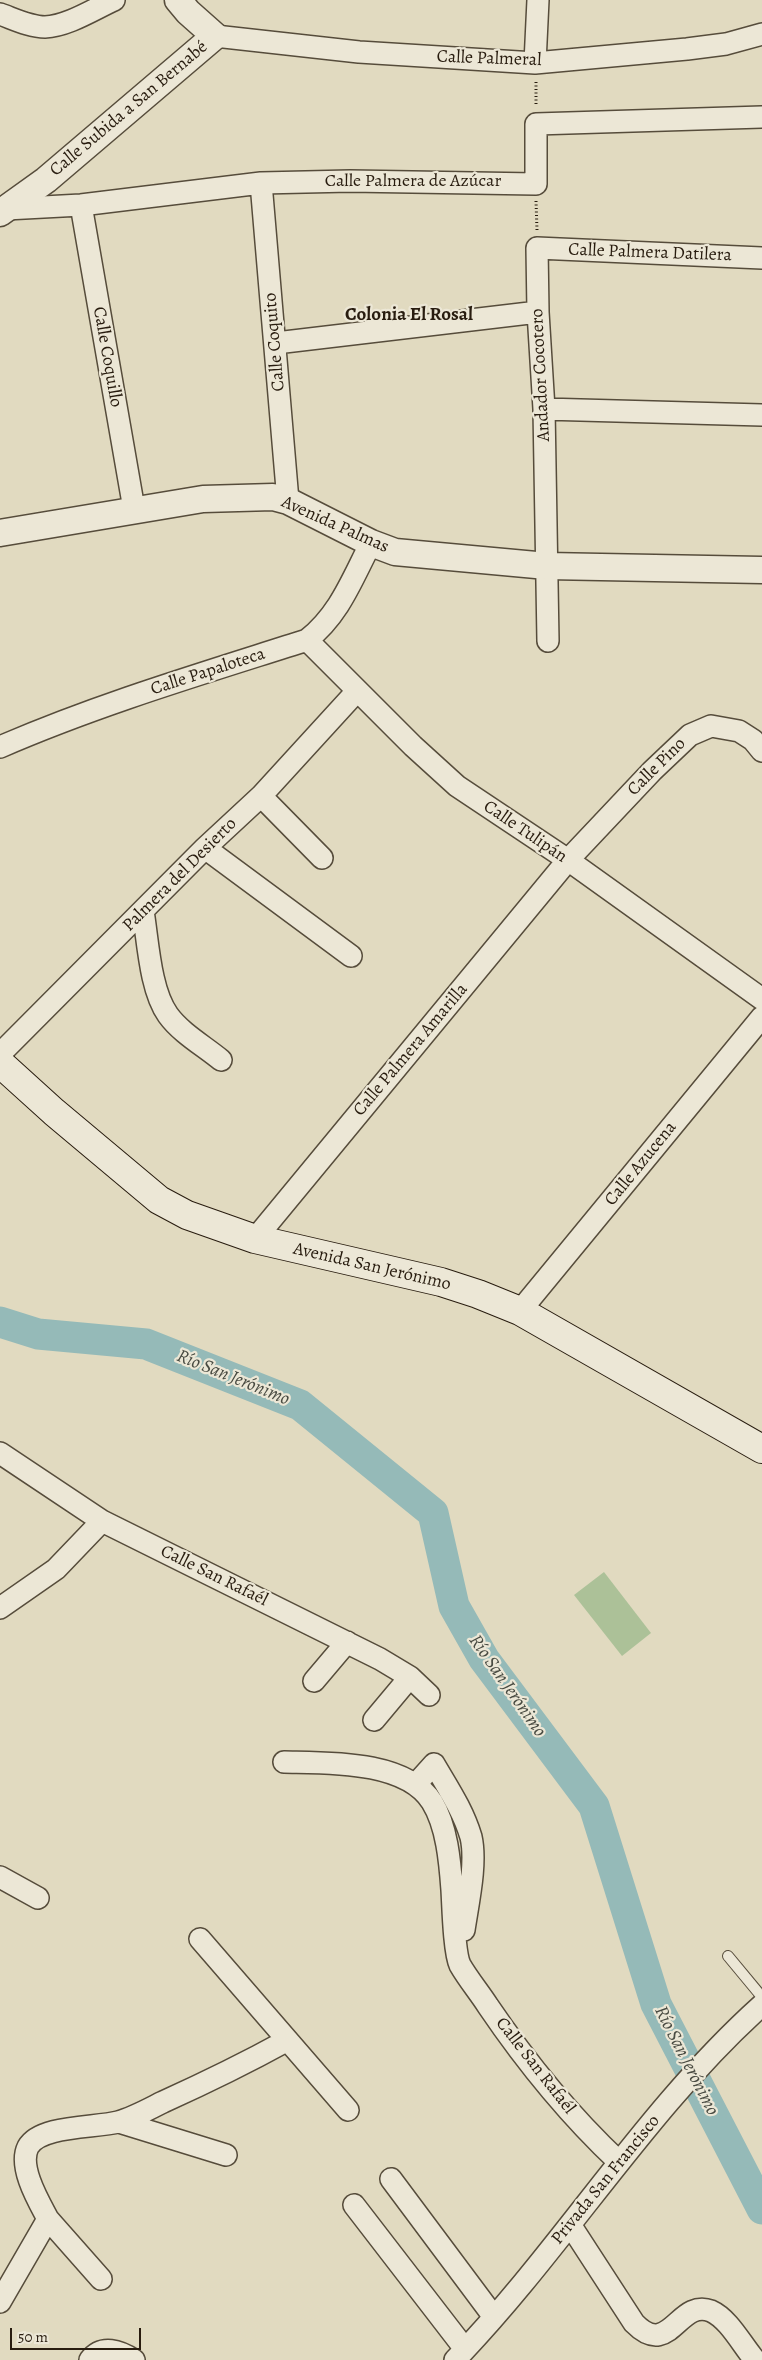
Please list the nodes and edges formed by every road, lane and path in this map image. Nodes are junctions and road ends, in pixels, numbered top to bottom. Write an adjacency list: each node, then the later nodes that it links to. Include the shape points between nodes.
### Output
1 (4, 0): 5 (street)
2 (114, 0): 6 (street, via 45,27)
3 (178, 0): 8 (street, Calle Subida a San Bernabé)
4 (538, 0): 9 (street)
5 (0, 2)
6 (0, 14)
7 (762, 34): 9 (street, Calle Palmeral, via 726,44 687,49)
8 (215, 36): 9 (street, Calle Palmeral, via 359,52); 15 (street, Calle Subida a San Bernabé, via 46,180)
9 (535, 63): 11 (path)
10 (762, 117): 11 (street)
11 (536, 124): 13 (street)
12 (261, 182): 13 (street, Calle Palmera de Azúcar); 14 (street, Calle Palmera de Azúcar); 19 (street, Calle Coquito)
13 (536, 184): 16 (path)
14 (81, 205): 15 (street, Calle Palmera de Azúcar); 23 (street, Calle Coquillo)
15 (3, 211)
16 (537, 248): 17 (street, Calle Palmera Datilera); 18 (street, Andador Cocotero)
17 (762, 258)
18 (538, 312): 19 (street); 20 (street, Andador Cocotero)
19 (276, 343): 22 (street, Calle Coquito)
20 (544, 409): 21 (street); 26 (street, Andador Cocotero)
21 (762, 414)
22 (288, 501): 23 (street, Avenida Palmas, via 273,497 230,497); 25 (street, Avenida Palmas)
23 (134, 509): 24 (street, Avenida Palmas)
24 (0, 533)
25 (371, 543): 26 (street, Avenida Palmas, via 395,552); 28 (street, Calle Papaloteca, via 339,606 324,626)
26 (547, 566): 27 (street, Avenida Palmas); 29 (street, Andador Cocotero)
27 (762, 570)
28 (307, 640): 30 (street, Calle Tulipán); 31 (street, Calle Papaloteca, via 149,690)
29 (548, 641)
30 (357, 691): 33 (street, Palmera del Desierto); 36 (street, Calle Tulipán, via 457,786)
31 (0, 747)
32 (762, 751): 36 (street, Calle Pino, via 753,740 725,727 711,726 690,735)
33 (261, 796): 34 (street, Palmera del Desierto); 35 (street)
34 (205, 848): 37 (street, Palmera del Desierto); 38 (street)
35 (322, 858)
36 (568, 860): 39 (street, Calle Tulipán); 44 (street, Calle Palmera Amarilla)
37 (143, 911): 41 (street, Palmera del Desierto); 42 (street, via 153,972 167,1014 176,1025)
38 (351, 956)
39 (762, 999)
40 (762, 1017): 45 (street, Calle Azucena)
41 (0, 1054)
42 (221, 1060)
43 (0, 1063): 44 (main road, Avenida San Jerónimo, via 159,1200 187,1215)
44 (255, 1239): 45 (main road, Avenida San Jerónimo, via 441,1282)
45 (520, 1311): 46 (main road, Avenida San Jerónimo)
46 (761, 1446)
47 (0, 1453): 48 (street, Calle San Rafaél)
48 (102, 1521): 49 (street, via 56,1569); 50 (street, Calle San Rafaél)
49 (0, 1608)
50 (347, 1642): 51 (street, Calle San Rafaél); 52 (street)
51 (410, 1677): 53 (street, Calle San Rafaél); 54 (street)
52 (314, 1680)
53 (429, 1695)
54 (374, 1720)
55 (284, 1762): 66 (street, Calle San Rafaél, via 345,1764 394,1774 416,1784 431,1801 442,1824 460,1963 542,2081)
56 (0, 1877): 57 (street)
57 (38, 1898)
58 (200, 1939): 62 (street)
59 (728, 1956): 60 (lane)
60 (762, 1997)
61 (762, 2005): 66 (street, Privada San Francisco, via 731,2033)
62 (286, 2041): 63 (street); 64 (street)
63 (348, 2110)
64 (119, 2122): 65 (street); 69 (street, via 37,2137 28,2148 28,2175)
65 (226, 2155)
66 (619, 2162): 70 (street, Privada San Francisco)
67 (391, 2179): 73 (street)
68 (354, 2205): 74 (street)
69 (48, 2218): 71 (street); 72 (street)
70 (571, 2226): 73 (street, Privada San Francisco); 77 (street, via 645,2336 654,2340 664,2337 692,2313 706,2310 724,2321)
71 (101, 2279)
72 (0, 2302)
73 (494, 2317): 74 (street, Privada San Francisco)
74 (460, 2355)
75 (90, 2360): 76 (street, via 106,2350 116,2350)
76 (134, 2360)
77 (755, 2360)

